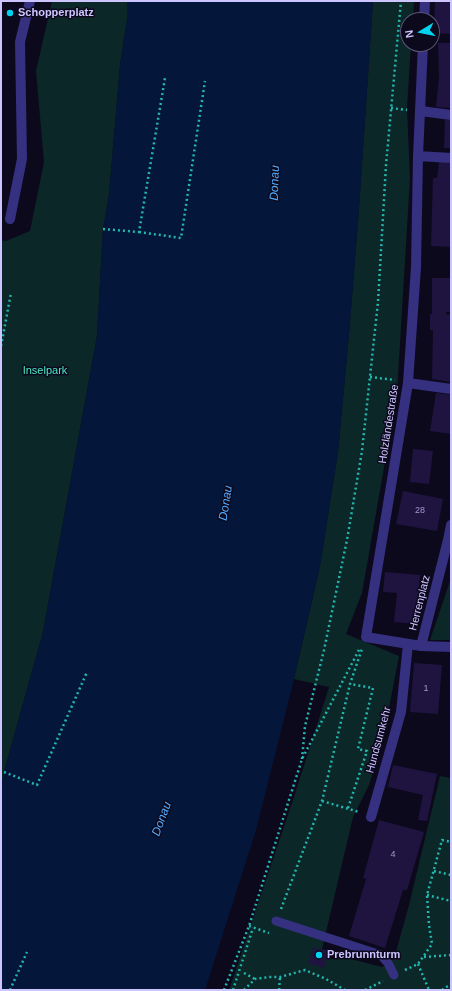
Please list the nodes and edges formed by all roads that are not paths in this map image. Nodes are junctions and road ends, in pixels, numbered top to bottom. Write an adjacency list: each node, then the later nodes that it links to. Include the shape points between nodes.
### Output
1 (30, 1): 9 (street, via 20,42 22,159)
2 (425, 1): 3 (street)
3 (424, 12)
4 (423, 52): 5 (street, Holzländestraße)
5 (421, 111): 6 (street); 7 (street, Holzländestraße)
6 (451, 114)
7 (418, 156): 8 (street); 10 (street, Holzländestraße, via 416,267)
8 (451, 158)
9 (10, 219)
10 (408, 383): 11 (street); 14 (street, Holzländestraße, via 366,637)
11 (451, 389)
12 (451, 525): 13 (street, Herrenplatz)
13 (450, 540): 15 (street, Herrenplatz)
14 (408, 644): 15 (street); 17 (street, Hundsumkehr, via 400,712)
15 (422, 646): 16 (street, Herrenplatz)
16 (451, 647)
17 (371, 817)
18 (276, 921): 19 (lane, via 381,955)
19 (394, 976)

